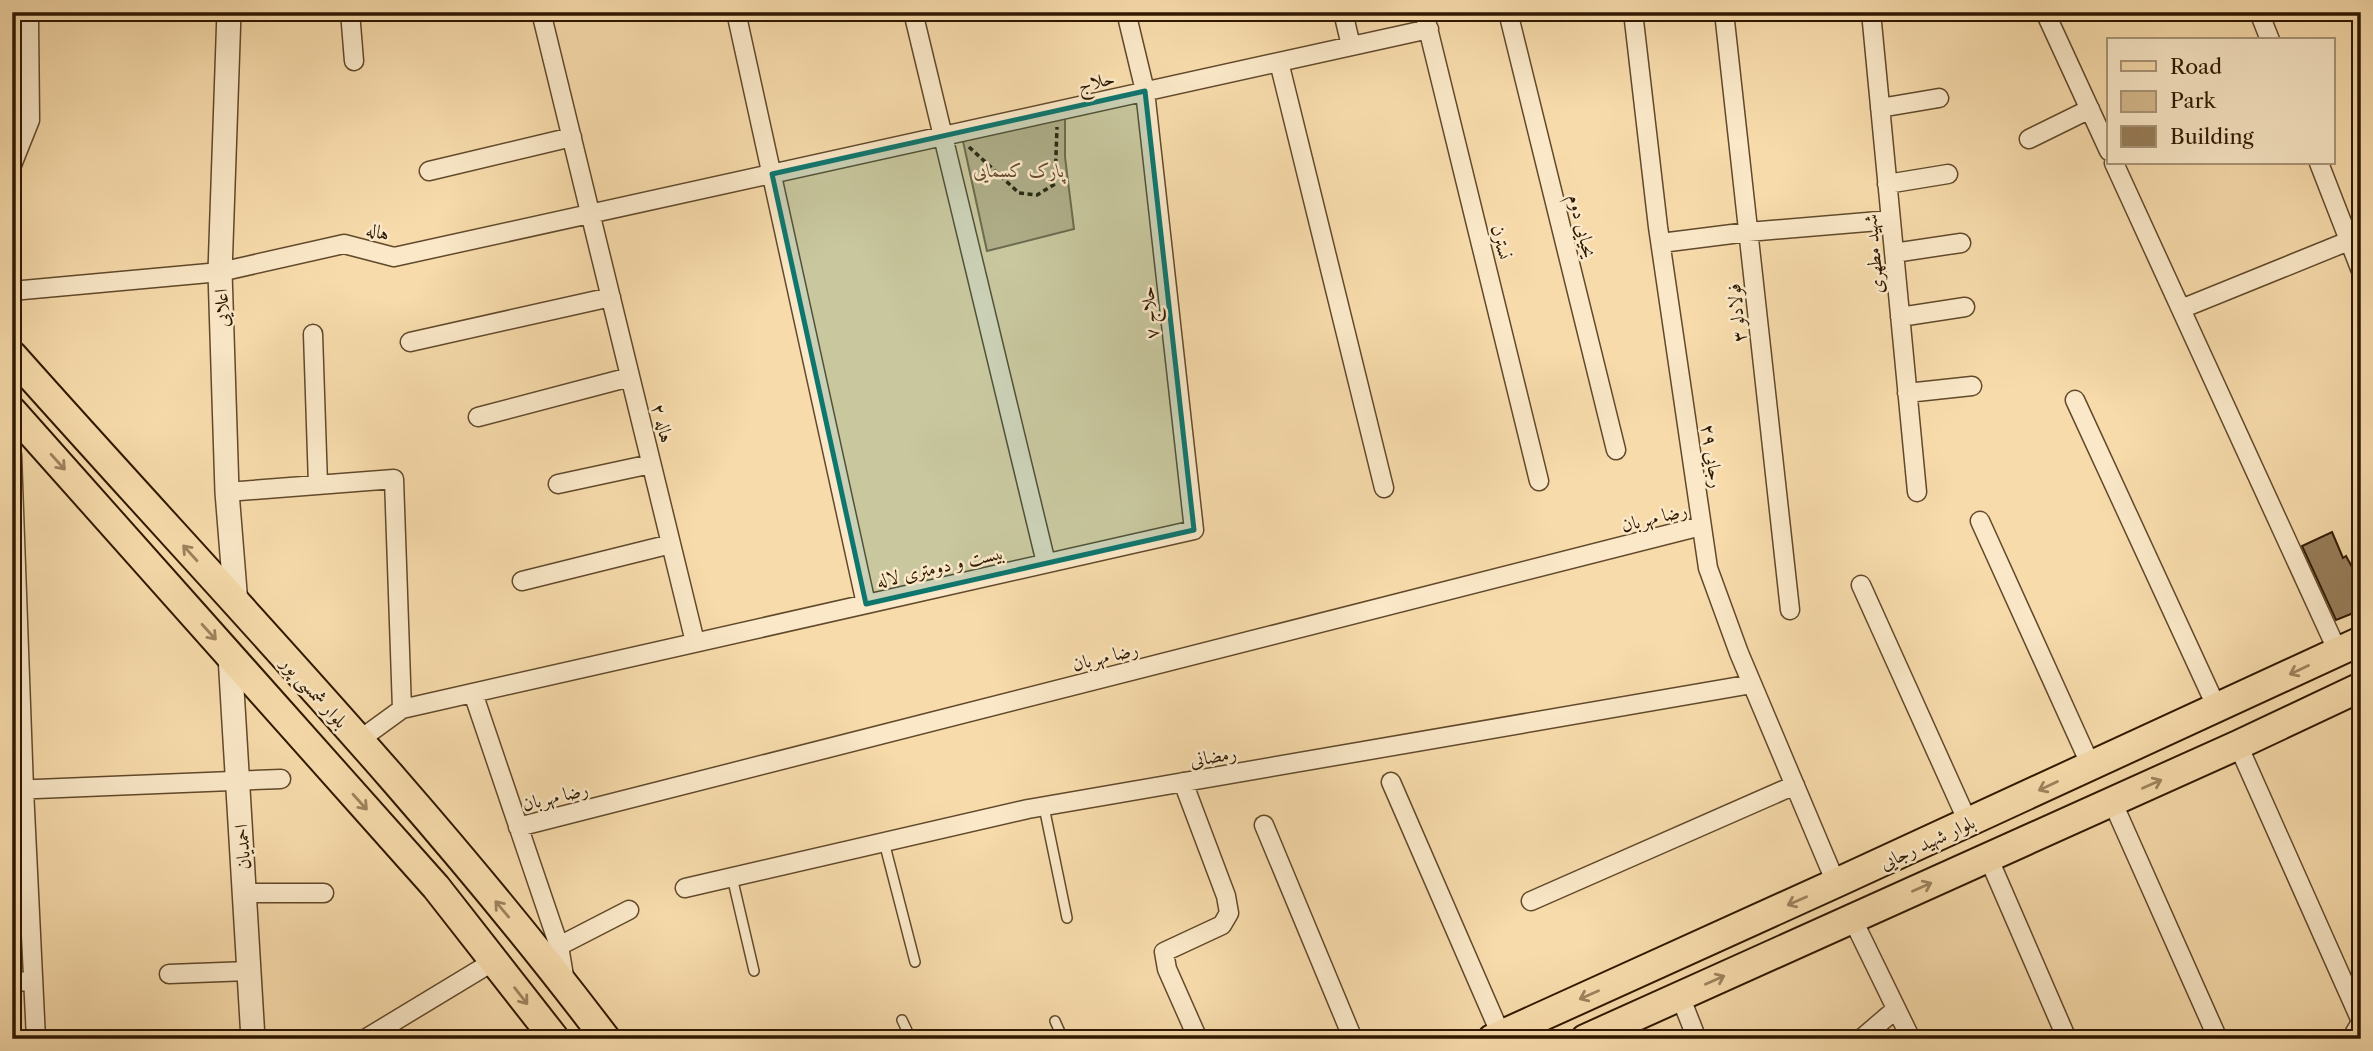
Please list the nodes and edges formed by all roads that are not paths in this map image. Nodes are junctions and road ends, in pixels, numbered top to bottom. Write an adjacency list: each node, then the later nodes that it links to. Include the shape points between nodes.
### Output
1 (229, 12): 44 (street, اعلایی)
2 (350, 12): 18 (street)
3 (541, 12): 26 (street, هاله ۲)
4 (736, 12): 33 (street)
5 (913, 12): 25 (street)
6 (1126, 12): 20 (street, حلاج ۷)
7 (1343, 12): 17 (street)
8 (1508, 12): 59 (street, یحیایی دوم)
9 (1633, 12): 40 (street, رجایی ۲۹)
10 (1724, 12): 38 (street, فولادلو ۳)
11 (1871, 12): 22 (street, شهید مطهری)
12 (2045, 12): 23 (street)
13 (2259, 12): 16 (street)
14 (24, 19): 24 (street, via 30,120)
15 (1426, 21): 17 (street, حلاج); 62 (street, نسترن)
16 (2269, 38)
17 (1351, 46): 19 (street, حلاج)
18 (354, 61)
19 (1279, 62): 20 (street, حلاج); 65 (street)
20 (1145, 92): 25 (street, حلاج); 70 (street, حلاج ۷)
21 (1939, 98): 22 (street)
22 (1880, 108): 35 (street, شهید مطهری)
23 (2090, 109): 27 (street); 28 (street)
24 (19, 133): 31 (street)
25 (948, 135): 33 (street, حلاج); 72 (street)
26 (572, 137): 32 (street); 36 (street, هاله ۲)
27 (2029, 139)
28 (2107, 146)
29 (2114, 164): 48 (street)
30 (2319, 164): 39 (street)
31 (12, 165)
32 (429, 171)
33 (772, 174): 36 (street, هاله); 76 (street)
34 (1948, 174): 35 (street)
35 (1888, 184): 37 (street, شهید مطهری)
36 (590, 214): 44 (street, هاله, via 394,257 344,244); 46 (street, هاله ۲)
37 (1891, 220): 38 (street); 42 (street, شهید مطهری)
38 (1748, 232): 40 (street); 77 (street, فولادلو ۳)
39 (2355, 239): 43 (street); 48 (street)
40 (1661, 243): 69 (street, رجایی ۲۹)
41 (1961, 243): 42 (street)
42 (1894, 253): 49 (street, شهید مطهری)
43 (2361, 271)
44 (220, 272): 45 (street, هاله); 66 (street, اعلایی)
45 (12, 291)
46 (611, 297): 51 (street); 53 (street, هاله ۲)
47 (1965, 307): 49 (street)
48 (2181, 309): 79 (street)
49 (1900, 317): 55 (street, شهید مطهری)
50 (313, 334): 64 (street)
51 (410, 342)
52 (12, 355): 75 (main road, بلوار شمسی پور, one-way to 52)
53 (630, 377): 58 (street); 61 (street, هاله ۲)
54 (1972, 386): 55 (street)
55 (1907, 393): 67 (street, شهید مطهری)
56 (2075, 400): 84 (street)
57 (12, 411): 80 (main road, بلوار شمسی پور, one-way to 80)
58 (478, 417)
59 (1616, 450)
60 (12, 455): 94 (street)
61 (651, 464): 63 (street); 71 (street, هاله ۲)
62 (1539, 481)
63 (558, 484)
64 (318, 485): 66 (street); 85 (street, via 394,479)
65 (1384, 488)
66 (227, 492): 75 (street, اعلایی)
67 (1917, 492)
68 (1980, 521): 88 (street)
69 (1702, 526): 81 (street, رجایی ۲۹, via 1707,568); 99 (street, رضا مهربان)
70 (1194, 530): 72 (street, بیست و دومتری لاله)
71 (671, 544): 73 (street); 78 (street, هاله ۲)
72 (1046, 563): 76 (street, بیست و دومتری لاله)
73 (522, 581)
74 (1861, 585): 97 (street)
75 (236, 604): 86 (main road, بلوار شمسی پور)
76 (866, 604): 78 (street, بیست و دومتری لاله)
77 (1790, 610)
78 (695, 642): 82 (street)
79 (2349, 647): 84 (main road, بلوار شهید رجایی, one-way to 84)
80 (230, 656): 89 (street, احمدیان); 112 (main road, بلوار شمسی پور, one-way to 112, via 436,887)
81 (1752, 684): 91 (street, رمضانی); 93 (street, رجایی ۲۹)
82 (473, 693): 85 (street); 99 (street)
83 (2359, 693): 87 (main road, بلوار شهید رجایی)
84 (2217, 708): 88 (main road, بلوار شهید رجایی)
85 (402, 709): 86 (street)
86 (358, 741): 119 (main road, بلوار شمسی پور, one-way to 86)
87 (2238, 745): 95 (main road, بلوار شهید رجایی, one-way to 87); 124 (street)
88 (2091, 766): 97 (main road, بلوار شهید رجایی, one-way to 97)
89 (237, 779): 90 (street); 94 (street); 105 (street, احمدیان)
90 (281, 779)
91 (1182, 782): 96 (street, رمضانی); 134 (street, via 1229,913 1222,925 1164,952)
92 (1391, 782): 126 (street)
93 (1795, 785): 103 (street, رجایی ۲۹); 107 (street)
94 (18, 789): 117 (street)
95 (2112, 802): 101 (main road, بلوار شهید رجایی); 141 (street)
96 (1044, 807): 100 (street, رمضانی); 109 (lane)
97 (1968, 822): 103 (main road, بلوار شهید رجایی)
98 (1264, 825): 135 (street)
99 (518, 827): 111 (street)
100 (884, 842): 102 (street, رمضانی); 113 (lane)
101 (1988, 857): 110 (main road, بلوار شهید رجایی, one-way to 101); 140 (street)
102 (732, 877): 104 (street, رمضانی); 115 (lane)
103 (1836, 883): 126 (main road, بلوار شهید رجایی, one-way to 126)
104 (685, 888)
105 (244, 893): 106 (street); 114 (street, احمدیان)
106 (324, 893)
107 (1531, 901)
108 (629, 910): 111 (street)
109 (1067, 918)
110 (1852, 918): 120 (main road, بلوار شهید رجایی, one-way to 110); 121 (street)
111 (559, 946): 119 (street)
112 (494, 961): 129 (street); 130 (main road, بلوار شمسی پور, one-way to 130)
113 (915, 962)
114 (249, 971): 116 (street); 128 (street, احمدیان)
115 (754, 971)
116 (169, 974)
117 (33, 981): 118 (street); 127 (street)
118 (12, 982)
119 (565, 985): 131 (main road, بلوار شمسی پور)
120 (1680, 996): 136 (main road, بلوار شهید رجایی); 137 (street)
121 (1896, 1009): 138 (street); 139 (street)
122 (902, 1020): 132 (lane)
123 (1055, 1021): 133 (lane)
124 (2361, 1021)
125 (2361, 1027): 142 (street)
126 (1496, 1037)
127 (36, 1039)
128 (253, 1039)
129 (365, 1039)
130 (555, 1039)
131 (606, 1039)
132 (911, 1039)
133 (1063, 1039)
134 (1198, 1039)
135 (1353, 1039)
136 (1586, 1039)
137 (1697, 1039)
138 (1861, 1039)
139 (1911, 1039)
140 (2067, 1039)
141 (2218, 1039)
142 (2354, 1039)

